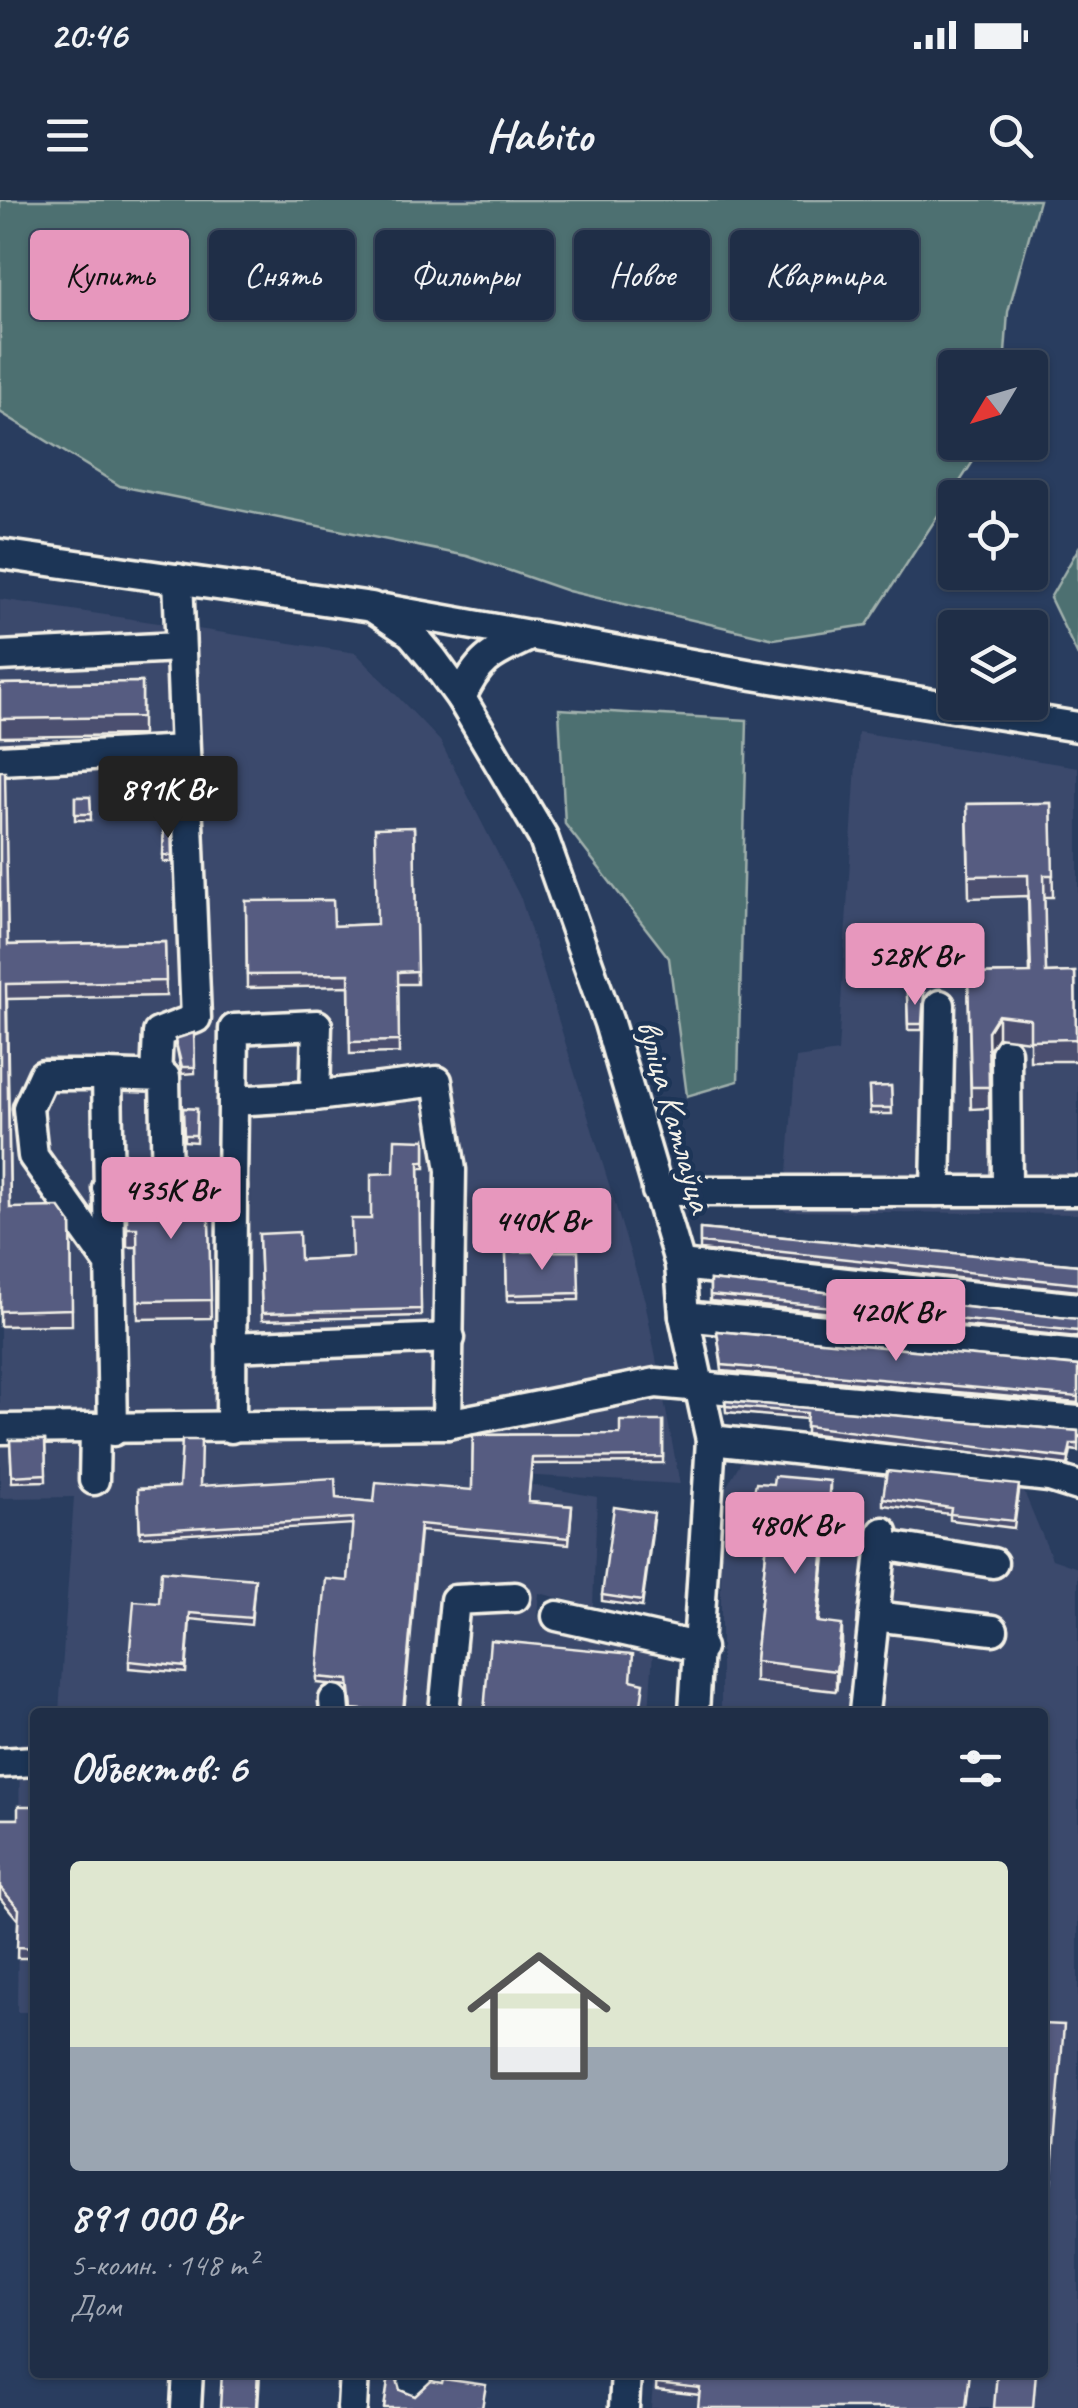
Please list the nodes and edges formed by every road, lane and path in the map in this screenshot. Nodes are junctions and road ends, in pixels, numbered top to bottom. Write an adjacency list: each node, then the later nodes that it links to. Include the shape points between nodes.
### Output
1 (0, 554): 2 (street, вуліца Катлаўца)
2 (178, 579): 3 (street, вуліца Катлаўца); 5 (street)
3 (372, 607): 4 (street, вуліца Катлаўца); 7 (street, вуліца Катлаўца, via 410,633)
4 (532, 635): 7 (street, via 485,657); 8 (street, вуліца Катлаўца)
5 (179, 646): 6 (street); 9 (street)
6 (0, 656)
7 (462, 698): 23 (street, вуліца Катлаўца, via 543,837 610,1023)
8 (1078, 727)
9 (184, 750): 10 (street); 14 (street, via 196,1018 158,1033)
10 (0, 760)
11 (940, 1006): 20 (street)
12 (1006, 1052): 21 (street)
13 (107, 1075): 14 (street); 19 (street); 24 (street, via 44,1075 28,1108 33,1156)
14 (156, 1077): 17 (street, via 164,1078)
15 (315, 1096): 16 (street); 16 (street, via 318,1025 234,1029); 28 (street, via 437,1081 451,1170)
16 (233, 1101): 18 (street)
17 (166, 1186): 18 (street); 19 (street)
18 (232, 1187): 29 (street)
19 (107, 1188): 24 (street)
20 (936, 1191): 21 (street); 23 (street)
21 (1007, 1191): 22 (street)
22 (1078, 1191)
23 (657, 1192): 25 (street, вуліца Катлаўца)
24 (109, 1263): 36 (street)
25 (680, 1266): 26 (street); 27 (street, вуліца Катлаўца)
26 (1078, 1308)
27 (684, 1316): 30 (street); 31 (street, вуліца Катлаўца)
28 (450, 1338): 29 (street); 33 (street)
29 (231, 1347): 34 (street)
30 (1078, 1354)
31 (698, 1384): 32 (street); 33 (street, via 656,1383); 37 (street, вуліца Катлаўца)
32 (1078, 1421)
33 (447, 1424): 34 (street)
34 (231, 1428): 36 (street)
35 (0, 1429): 36 (street)
36 (104, 1431): 38 (street)
37 (711, 1440): 39 (street, via 1049,1477); 45 (street, вуліца Катлаўца)
38 (94, 1480)
39 (1078, 1486)
40 (993, 1563): 43 (street, via 882,1538)
41 (514, 1598): 46 (street, via 455,1600)
42 (557, 1616): 45 (street)
43 (874, 1616): 44 (street); 48 (street)
44 (993, 1630)
45 (700, 1648): 47 (street, вуліца Катлаўца)
46 (444, 1708)
47 (694, 1708)
48 (864, 1708)
49 (30, 1762): 50 (street)
50 (0, 1763)
51 (188, 2378): 54 (street)
52 (354, 2378): 55 (street)
53 (626, 2378): 56 (street)
54 (186, 2408)
55 (352, 2408)
56 (624, 2408)

